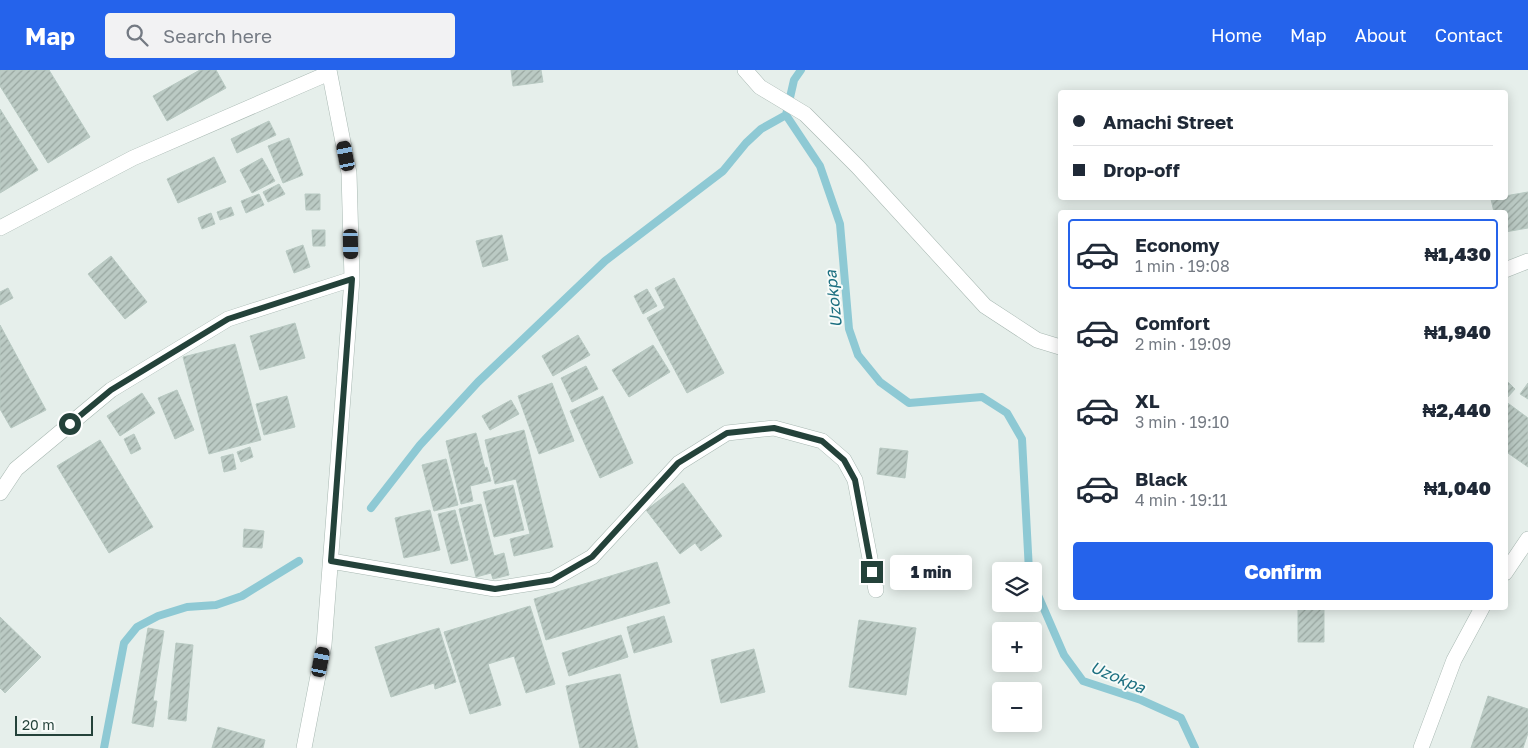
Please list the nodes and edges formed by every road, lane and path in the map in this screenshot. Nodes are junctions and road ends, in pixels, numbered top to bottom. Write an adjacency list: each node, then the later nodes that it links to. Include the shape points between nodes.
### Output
1 (745, 70): 7 (street, via 760,87 805,114 985,306 1037,340)
2 (329, 71): 3 (street, via 133,158); 6 (street, via 349,173)
3 (0, 228)
4 (1528, 260): 5 (street)
5 (1508, 269)
6 (352, 279): 8 (street, via 228,319 111,390 16,469); 10 (street)
7 (1058, 345)
8 (0, 493)
9 (1528, 539): 11 (street)
10 (331, 561): 12 (street, via 495,589 552,580 592,557 678,463 727,433 774,428 822,441 844,460 855,480); 14 (street, via 324,645)
11 (1508, 569)
12 (876, 590)
13 (1481, 610): 15 (street, via 1454,660)
14 (304, 748)
15 (1420, 748)

